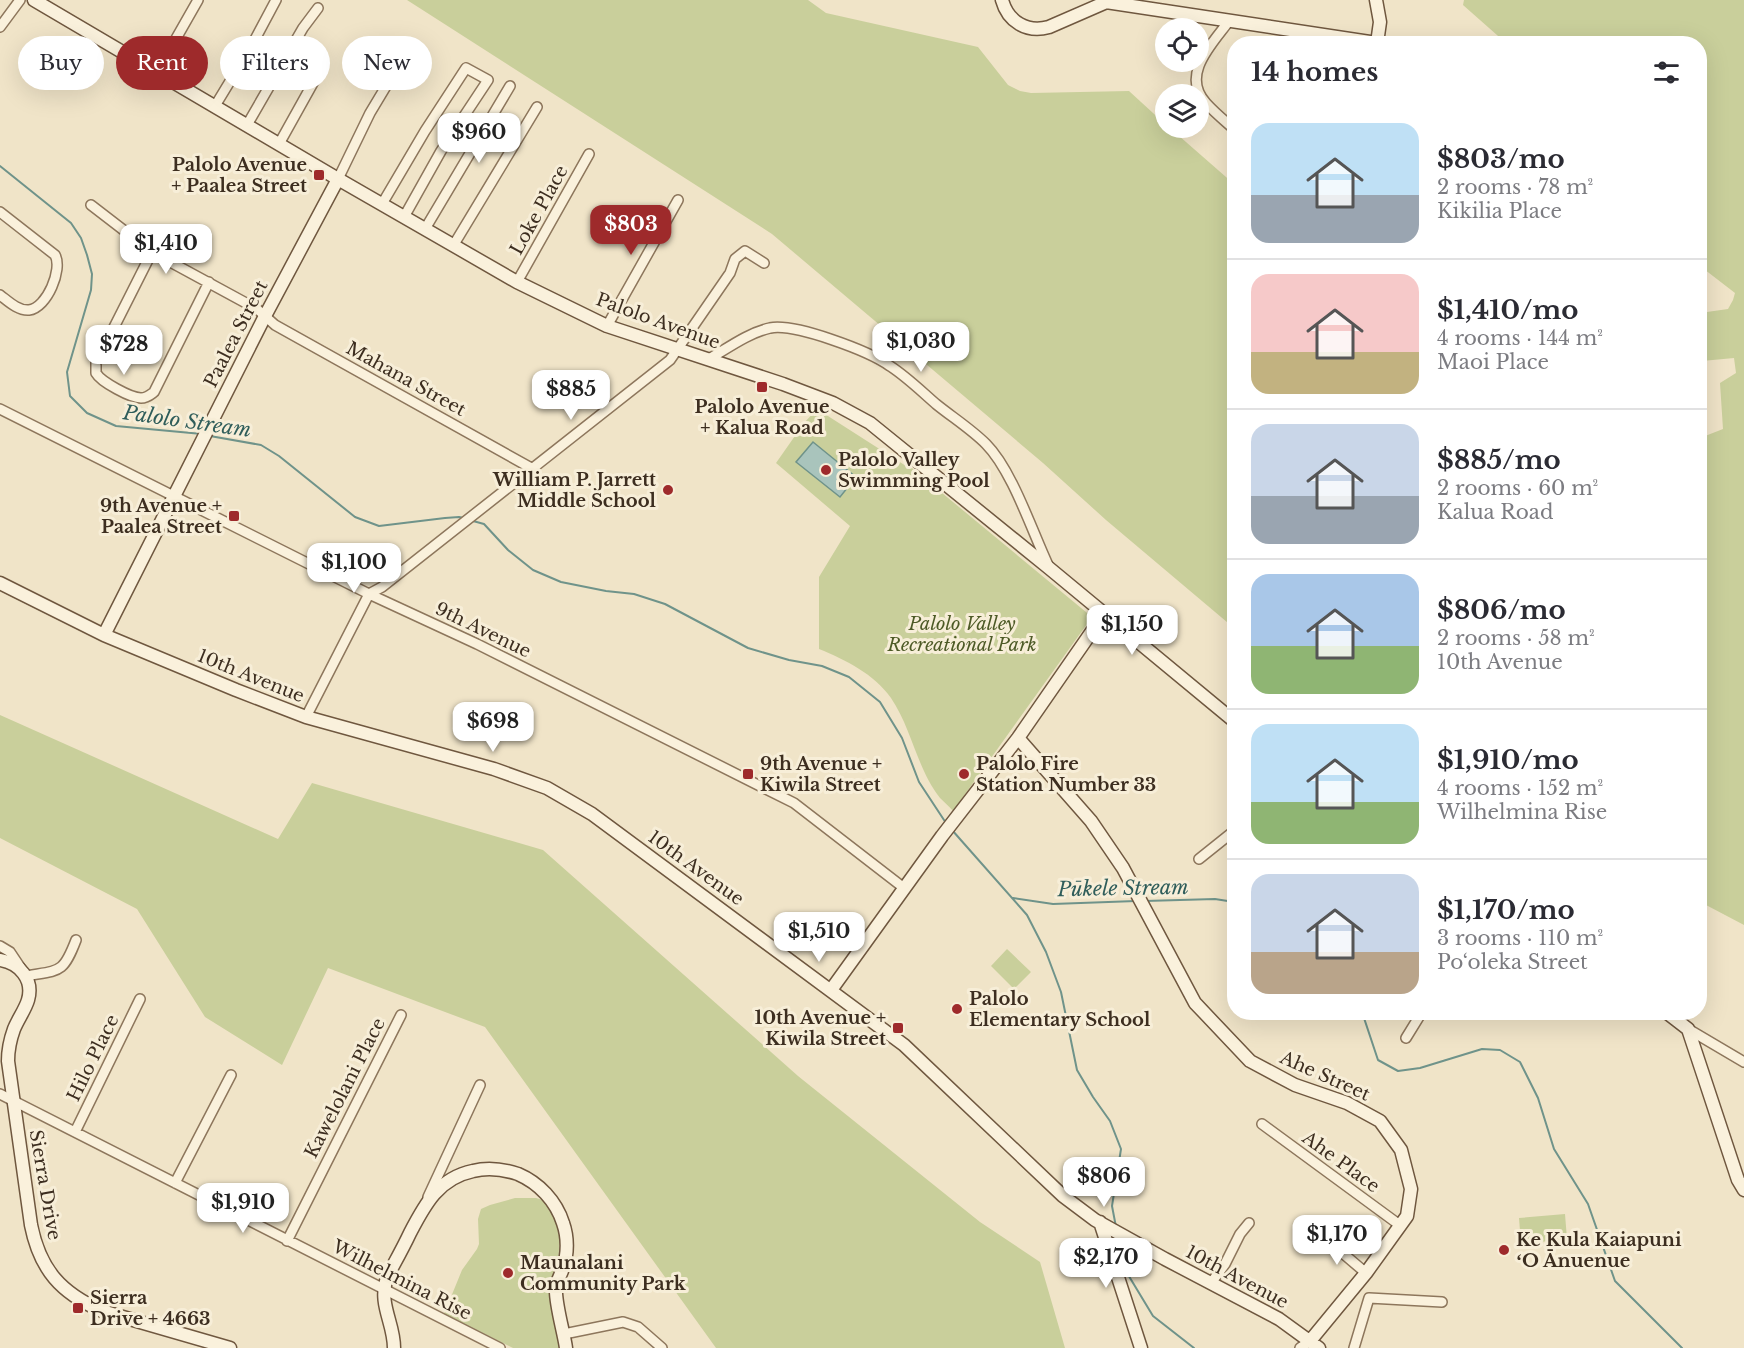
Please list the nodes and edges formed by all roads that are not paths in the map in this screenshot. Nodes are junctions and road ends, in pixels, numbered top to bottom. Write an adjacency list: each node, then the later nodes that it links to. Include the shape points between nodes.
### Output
1 (20, 0): 11 (street)
2 (34, 0): 8 (street, Palolo Avenue)
3 (198, 0): 12 (street)
4 (276, 0): 20 (street)
5 (1002, 0): 7 (street, via 1015,21 1039,29)
6 (1376, 0): 14 (street)
7 (1108, 1): 10 (street)
8 (48, 3): 15 (street, Palolo Avenue)
9 (318, 8): 23 (street)
10 (1228, 21): 13 (street); 22 (street, via 1197,66 1195,77 1205,102)
11 (0, 27)
12 (178, 36)
13 (1330, 36)
14 (1378, 36)
15 (116, 46)
16 (510, 86): 32 (street)
17 (188, 90): 20 (street, Palolo Avenue)
18 (309, 90): 24 (street)
19 (384, 90): 26 (street)
20 (215, 106): 23 (street, Palolo Avenue)
21 (537, 106): 33 (street)
22 (1227, 122)
23 (247, 125): 24 (street, Palolo Avenue)
24 (279, 144): 26 (street, Palolo Avenue)
25 (589, 154): 37 (street, Loke Place)
26 (338, 179): 28 (street, Palolo Avenue); 39 (street, Paalea Street)
27 (678, 200): 40 (street)
28 (382, 204): 31 (street, Palolo Avenue); 31 (street, via 466,68 488,80)
29 (91, 205): 34 (street, Mahana Street)
30 (0, 212): 38 (street, via 55,255 58,266 46,298 38,307 20,309)
31 (404, 217): 32 (street, Palolo Avenue)
32 (425, 229): 33 (street, Palolo Avenue)
33 (453, 246): 37 (street, Palolo Avenue)
34 (152, 252): 36 (street, Mahana Street); 36 (street, via 96,363 96,373 102,381 138,398 151,395)
35 (764, 263): 41 (street, via 745,251 735,259 730,273)
36 (209, 282): 39 (street, Mahana Street)
37 (517, 282): 40 (street, Palolo Avenue)
38 (0, 295)
39 (265, 316): 44 (street, Mahana Street, via 274,325); 45 (street, Paalea Street)
40 (608, 326): 41 (street, Palolo Avenue)
41 (679, 349): 42 (street, Palolo Avenue); 44 (street)
42 (709, 359): 46 (street, Palolo Avenue, via 820,398 870,423); 46 (street, via 772,327 823,337 890,365 986,444 1002,465)
43 (0, 409): 45 (street, 9th Avenue)
44 (533, 469): 48 (street)
45 (175, 496): 48 (street, 9th Avenue); 50 (street, Paalea Street)
46 (1049, 568): 49 (street, Palolo Avenue)
47 (0, 583): 50 (street, 10th Avenue)
48 (369, 594): 52 (street); 56 (street, 9th Avenue, via 794,803)
49 (1104, 614): 51 (street, Palolo Avenue); 53 (street)
50 (104, 635): 52 (street, 10th Avenue)
51 (1227, 715)
52 (306, 717): 61 (street, 10th Avenue, via 494,769 547,788 592,814)
53 (1018, 738): 56 (street); 80 (street, Ahe Street, via 1091,821 1123,868 1195,1003 1250,1061 1380,1121 1401,1150 1411,1189 1407,1216)
54 (1227, 837): 55 (street)
55 (1199, 859)
56 (904, 888): 61 (street)
57 (76, 940): 60 (street, via 65,965)
58 (0, 946): 60 (street, via 10,952)
59 (0, 960): 60 (street, via 14,964)
60 (24, 974): 72 (street, Sierra Drive, via 28,999 9,1044)
61 (831, 990): 78 (street, 10th Avenue, via 904,1045 1063,1196)
62 (140, 999): 74 (street, Hilo Place)
63 (401, 1015): 83 (street, Kawelolani Place)
64 (1417, 1020): 67 (street)
65 (1676, 1020): 66 (street)
66 (1688, 1029): 68 (street); 76 (street)
67 (1406, 1038)
68 (1744, 1062)
69 (231, 1075): 75 (street)
70 (480, 1085): 77 (street)
71 (0, 1094): 72 (street, Wilhelmina Rise)
72 (13, 1100): 74 (street, Wilhelmina Rise); 91 (street, Sierra Drive, via 35,1242 40,1258 55,1279 77,1299 102,1311)
73 (1262, 1124): 80 (street, Ahe Place)
74 (75, 1132): 75 (street, Wilhelmina Rise)
75 (175, 1183): 83 (street, Wilhelmina Rise)
76 (1744, 1190)
77 (419, 1215): 87 (street); 89 (street, via 442,1186 466,1172 503,1170 537,1185 555,1206 565,1231 566,1259 556,1290)
78 (1100, 1222): 81 (street, 10th Avenue); 84 (street)
79 (1249, 1223): 86 (street)
80 (1401, 1226): 85 (street, Ahe Street)
81 (1124, 1236): 84 (street); 86 (street, 10th Avenue)
82 (1326, 1239): 85 (street)
83 (287, 1241): 87 (street, Wilhelmina Rise)
84 (1108, 1250): 96 (street)
85 (1366, 1273): 90 (street, Ahe Street)
86 (1211, 1283): 90 (street, 10th Avenue, via 1279,1319)
87 (384, 1288): 92 (street); 93 (street, Wilhelmina Rise)
88 (1442, 1302): 97 (street, via 1369,1298)
89 (564, 1334): 94 (street); 95 (street, via 629,1323)
90 (1310, 1346)
91 (230, 1348)
92 (394, 1348)
93 (500, 1348)
94 (566, 1348)
95 (662, 1348)
96 (1141, 1348)
97 (1354, 1348)

